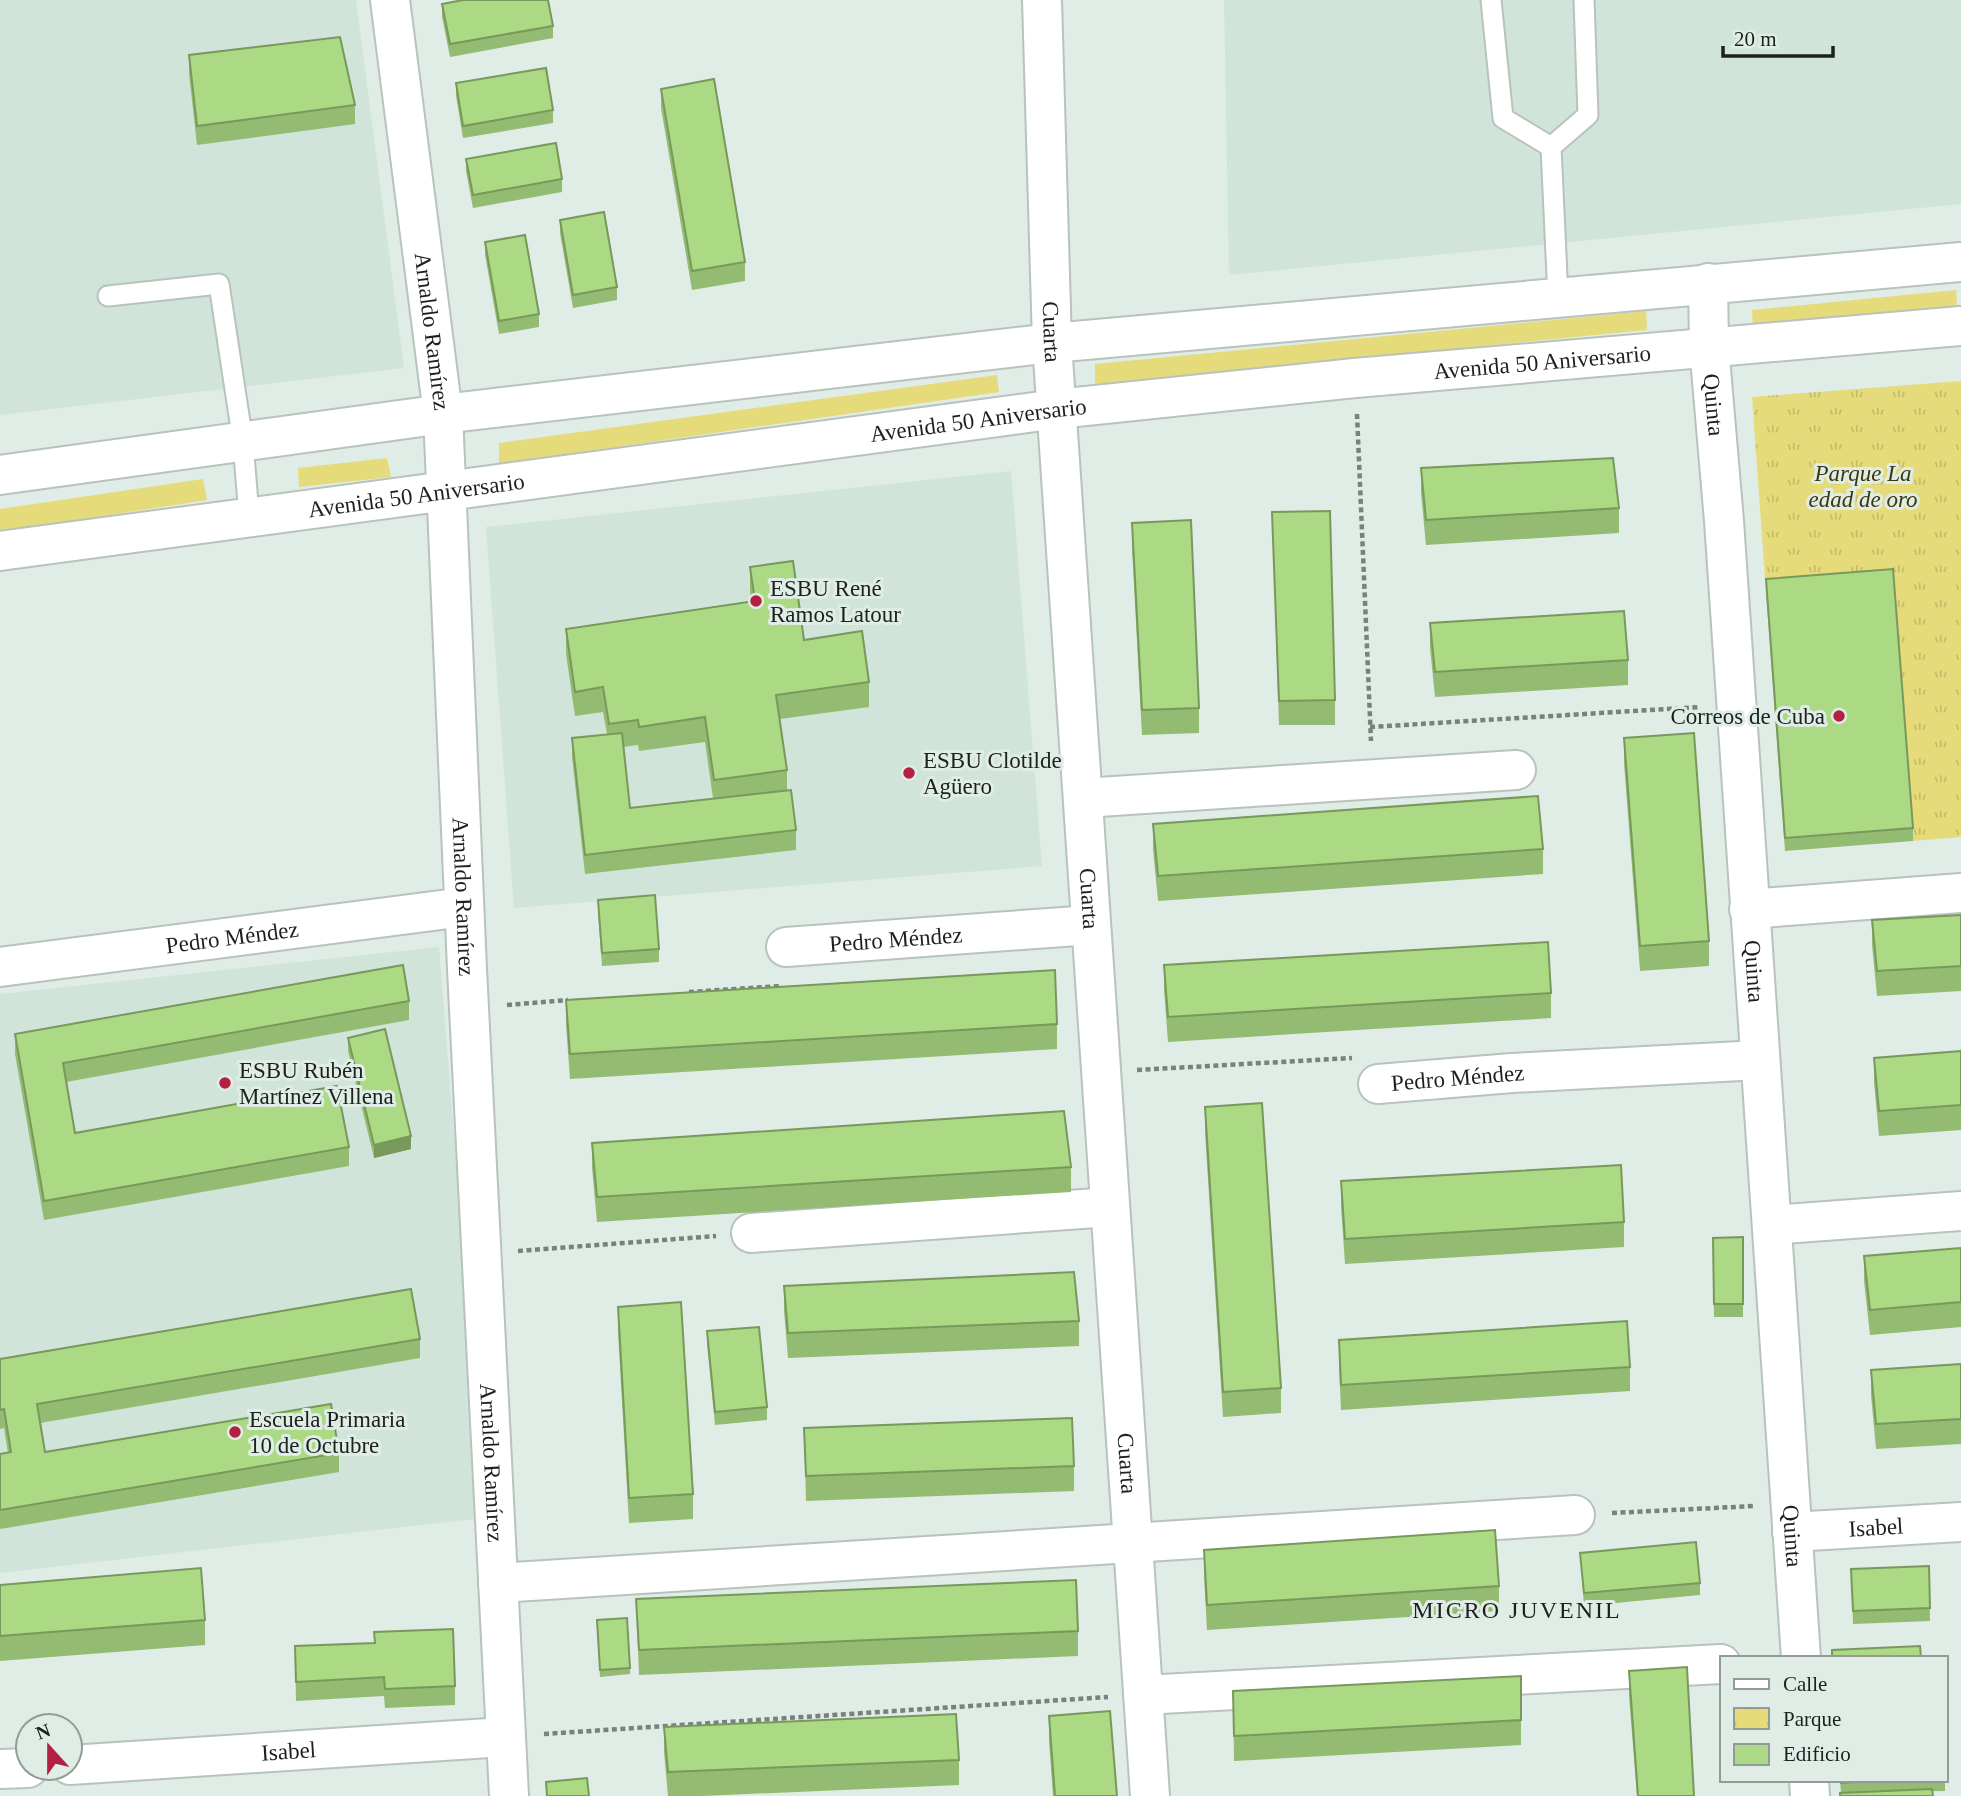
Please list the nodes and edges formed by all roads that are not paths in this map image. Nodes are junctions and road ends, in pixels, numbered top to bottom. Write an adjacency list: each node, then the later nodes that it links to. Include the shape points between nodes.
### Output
1 (390, 0): 14 (street, Arnaldo Ramírez)
2 (1042, 0): 11 (street, Cuarta)
3 (1491, 0): 5 (lane, via 1503,118)
4 (1584, 0): 5 (lane, via 1588,115)
5 (1551, 147): 9 (lane)
6 (1961, 262): 7 (street)
7 (1708, 284): 9 (street); 12 (street, Quinta)
8 (108, 296): 15 (lane, via 219,284)
9 (1558, 298): 11 (street)
10 (1961, 326): 12 (street, Avenida 50 Aniversario)
11 (1052, 343): 13 (street, Cuarta); 14 (street)
12 (1709, 346): 13 (street, Avenida 50 Aniversario); 24 (street, Quinta)
13 (1057, 409): 17 (street, Avenida 50 Aniversario); 21 (street, Cuarta)
14 (443, 414): 15 (street); 17 (street, Arnaldo Ramírez)
15 (243, 442): 16 (street); 18 (lane)
16 (0, 475)
17 (447, 489): 18 (street, Avenida 50 Aniversario); 23 (street, Arnaldo Ramírez)
18 (249, 516): 19 (street, Avenida 50 Aniversario)
19 (0, 551)
20 (1516, 770): 21 (street)
21 (1083, 798): 25 (street, Cuarta)
22 (1961, 893): 24 (street)
23 (464, 907): 27 (street, Pedro Méndez); 38 (street, Arnaldo Ramírez)
24 (1749, 909): 28 (street, Quinta)
25 (1091, 925): 26 (street, Pedro Méndez); 30 (street, Cuarta)
26 (786, 947)
27 (0, 967)
28 (1760, 1059): 29 (street, Pedro Méndez); 32 (street, Quinta)
29 (1378, 1084)
30 (1110, 1207): 33 (street); 37 (street, Cuarta)
31 (1961, 1211): 32 (street)
32 (1772, 1225): 35 (street, Quinta)
33 (751, 1233)
34 (1575, 1515): 37 (street)
35 (1791, 1518): 36 (street, Isabel); 39 (street, Quinta)
36 (1961, 1522)
37 (1132, 1543): 38 (street); 41 (street, Cuarta)
38 (498, 1583): 42 (street, Arnaldo Ramírez)
39 (1801, 1656)
40 (1720, 1664): 41 (street)
41 (1143, 1695): 45 (street, Cuarta)
42 (505, 1737): 43 (street, Isabel); 44 (street, Arnaldo Ramírez)
43 (84, 1764)
44 (509, 1796)
45 (1150, 1796)

